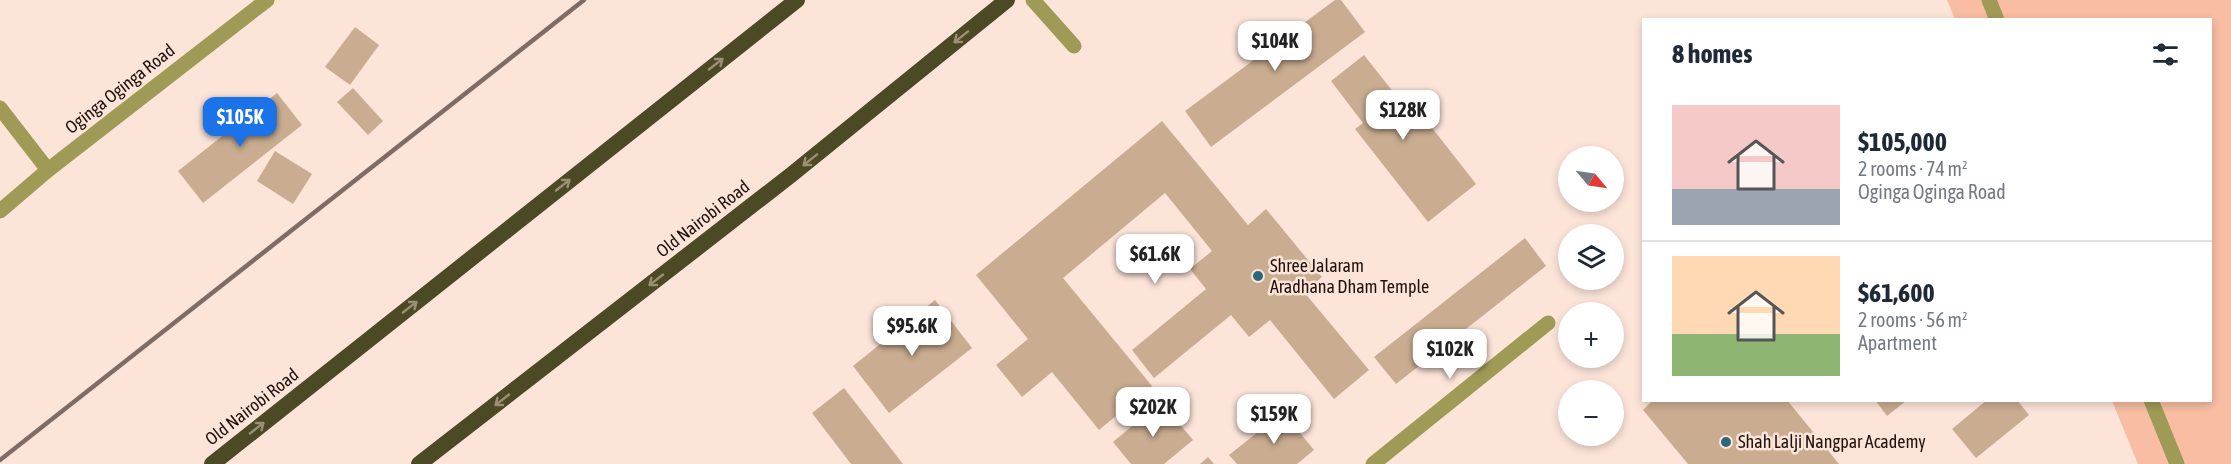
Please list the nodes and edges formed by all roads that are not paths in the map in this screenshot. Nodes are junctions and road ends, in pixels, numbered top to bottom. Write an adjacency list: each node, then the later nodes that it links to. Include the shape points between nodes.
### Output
1 (267, 0): 9 (street, Oginga Oginga Road)
2 (797, 0): 13 (highway, Old Nairobi Road, one-way to 2)
3 (1006, 0): 14 (highway, Old Nairobi Road, one-way to 14, via 782,182)
4 (1033, 0): 7 (street)
5 (1989, 0): 6 (street)
6 (1996, 18)
7 (1074, 46)
8 (0, 108): 9 (street)
9 (48, 170): 10 (street, Oginga Oginga Road)
10 (0, 211)
11 (1548, 322): 15 (street)
12 (2152, 402): 16 (street)
13 (212, 464)
14 (419, 464)
15 (1373, 464)
16 (2177, 464)

